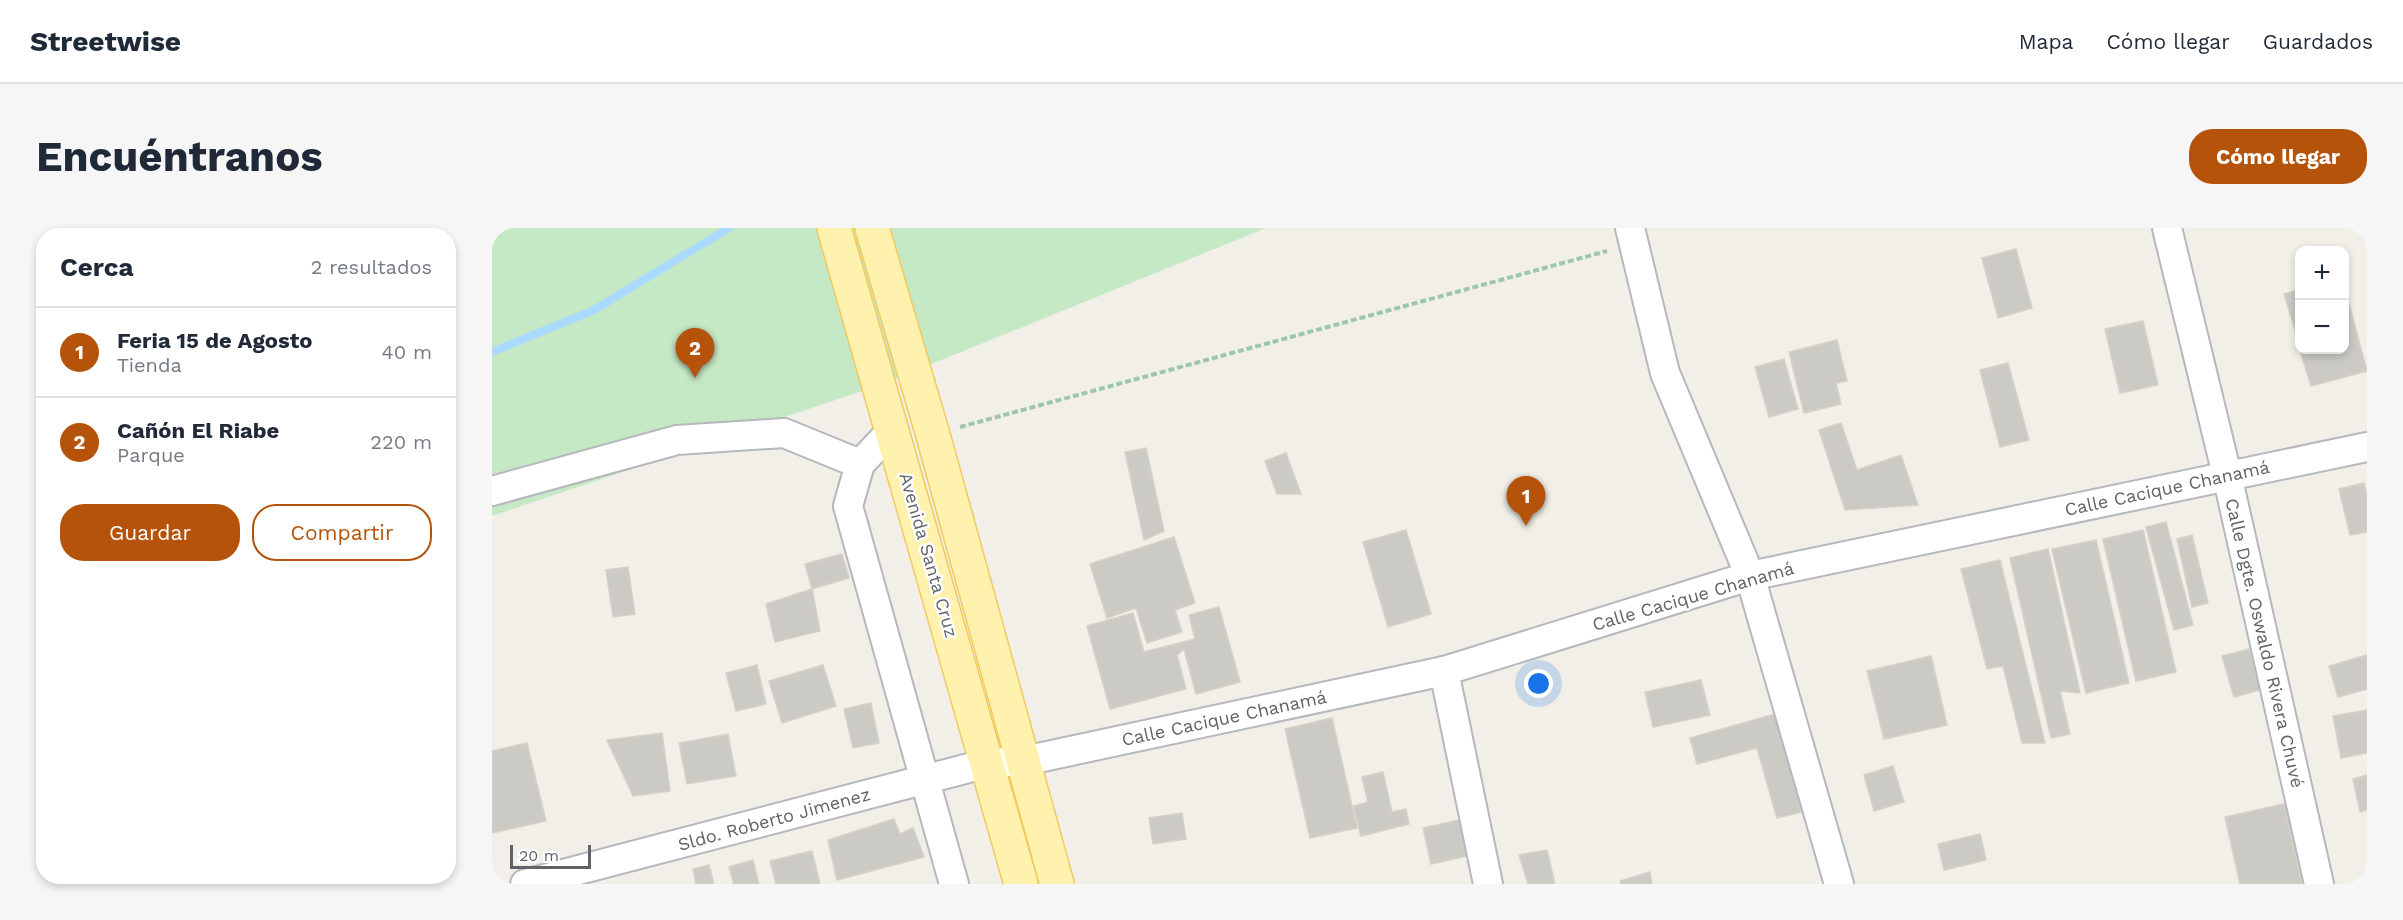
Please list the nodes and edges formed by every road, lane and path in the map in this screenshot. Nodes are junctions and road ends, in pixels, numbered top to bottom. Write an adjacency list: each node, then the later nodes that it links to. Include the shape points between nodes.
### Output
1 (834, 228): 5 (main road, Avenida Santa Cruz)
2 (872, 228): 6 (main road, Avenida Santa Cruz)
3 (2167, 228): 9 (street, Calle Dgte. Oswaldo Rivera Chuvé)
4 (1632, 236): 6 (path); 11 (street, via 1665,373)
5 (893, 429): 8 (street); 14 (main road, Avenida Santa Cruz)
6 (933, 435): 13 (main road, Avenida Santa Cruz)
7 (2367, 447): 9 (street, Calle Cacique Chanamá)
8 (860, 464): 10 (street, via 784,433 677,440); 15 (street, via 848,506)
9 (2227, 475): 11 (street, Calle Cacique Chanamá); 22 (street, Calle Dgte. Oswaldo Rivera Chuvé)
10 (492, 491)
11 (1750, 576): 12 (street, Calle Cacique Chanamá); 21 (street)
12 (1444, 671): 13 (street, Calle Cacique Chanamá); 20 (street)
13 (1024, 761): 14 (street, Sldo. Roberto Jimenez); 19 (main road, Avenida Santa Cruz)
14 (988, 763): 15 (street, Sldo. Roberto Jimenez); 18 (main road, Avenida Santa Cruz)
15 (925, 780): 16 (street, Sldo. Roberto Jimenez); 17 (street)
16 (525, 884)
17 (954, 884)
18 (1021, 884)
19 (1057, 884)
20 (1488, 884)
21 (1839, 884)
22 (2319, 884)

